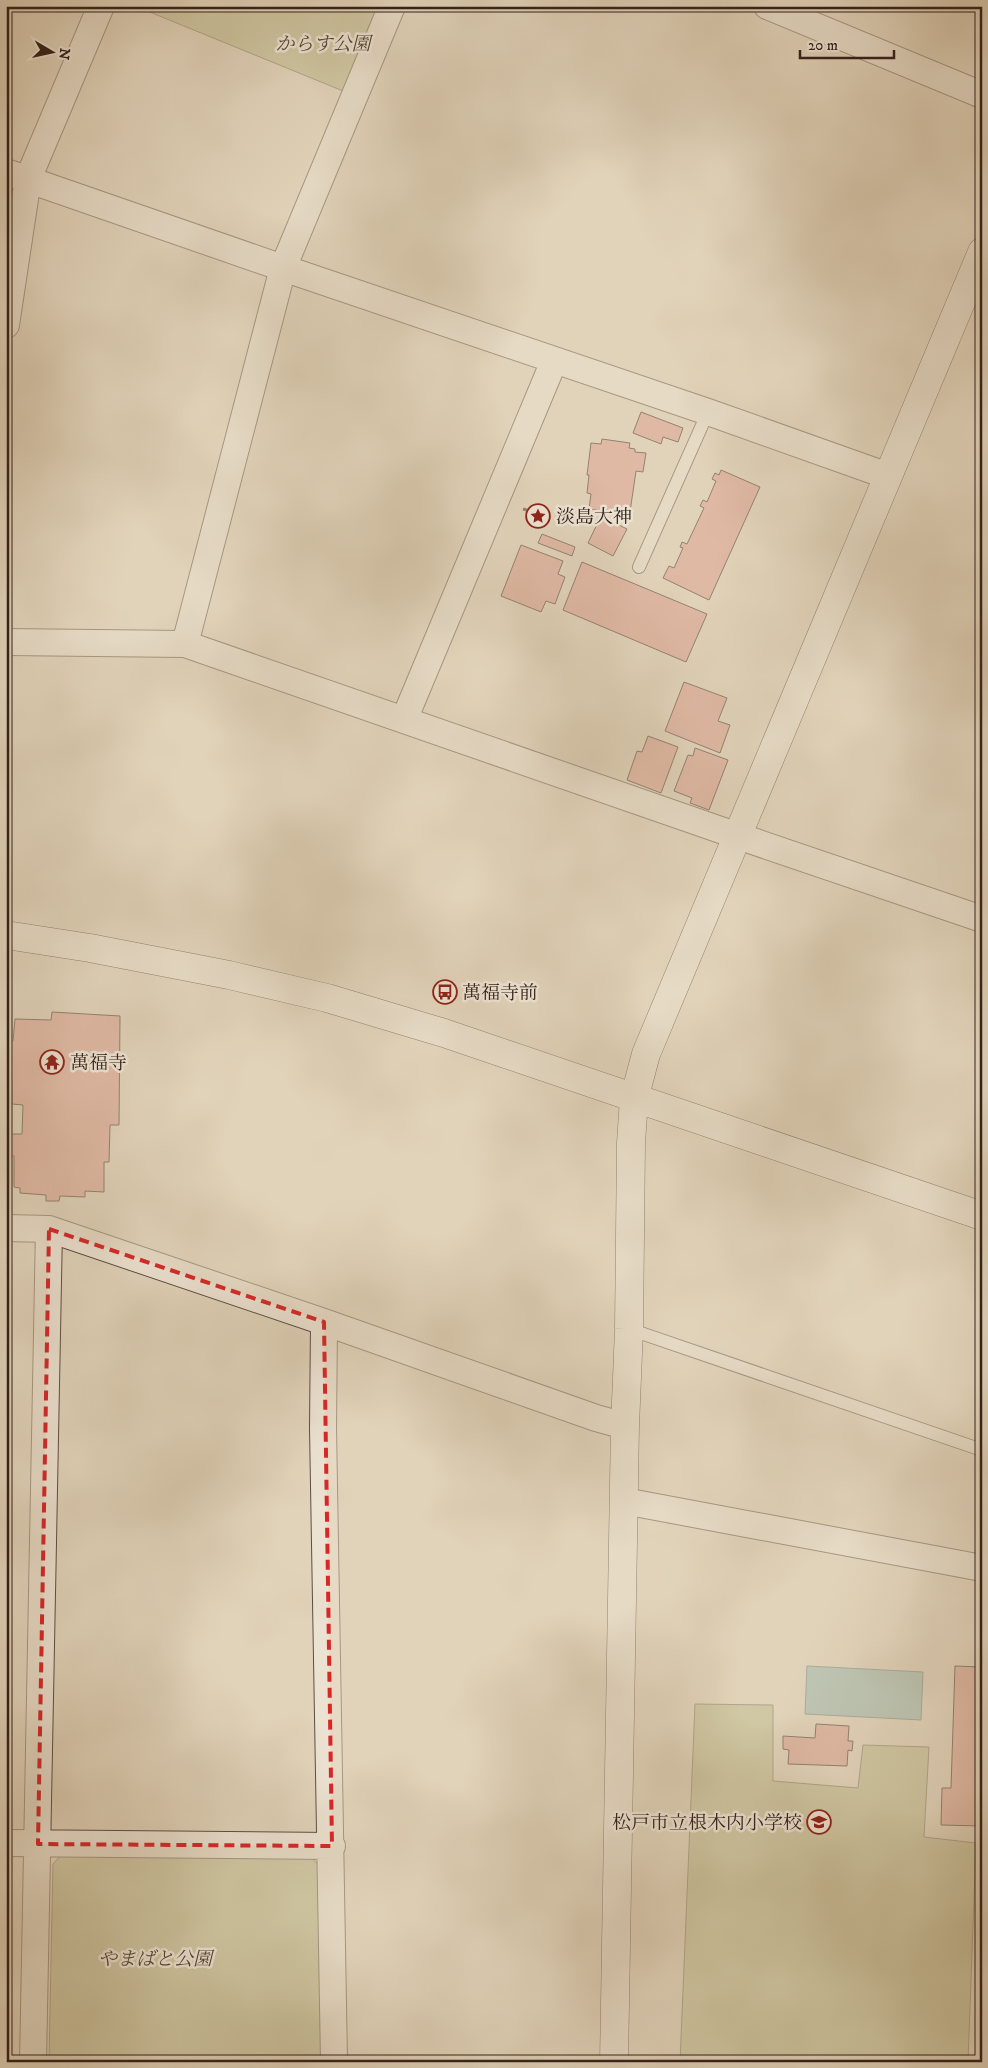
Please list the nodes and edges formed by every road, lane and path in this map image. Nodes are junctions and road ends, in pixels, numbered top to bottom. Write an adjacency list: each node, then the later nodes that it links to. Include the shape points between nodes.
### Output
1 (101, 6): 5 (street)
2 (392, 6): 7 (street)
3 (767, 6): 4 (street)
4 (982, 95)
5 (17, 176): 7 (street); 8 (street)
6 (982, 252): 11 (street)
7 (283, 268): 9 (street); 14 (street)
8 (6, 325)
9 (554, 361): 10 (street); 15 (street)
10 (708, 412): 11 (street); 12 (lane)
11 (888, 476): 16 (street)
12 (638, 566)
13 (6, 642): 14 (street)
14 (186, 644): 15 (street)
15 (404, 720): 16 (street)
16 (738, 836): 17 (street); 19 (street, via 646,1054)
17 (982, 919)
18 (6, 935): 19 (street, via 229,975 327,998 444,1033)
19 (634, 1099): 20 (street); 24 (street)
20 (982, 1216)
21 (6, 1228): 22 (street)
22 (49, 1228): 23 (street); 30 (street)
23 (324, 1322): 25 (street); 31 (street, via 323,1428)
24 (629, 1329): 25 (street); 26 (lane)
25 (625, 1426): 27 (street)
26 (982, 1450)
27 (624, 1501): 28 (street); 34 (street)
28 (982, 1568)
29 (6, 1843): 30 (street)
30 (38, 1844): 31 (street); 32 (street)
31 (332, 1846): 33 (street)
32 (33, 2062)
33 (334, 2062)
34 (614, 2062)

